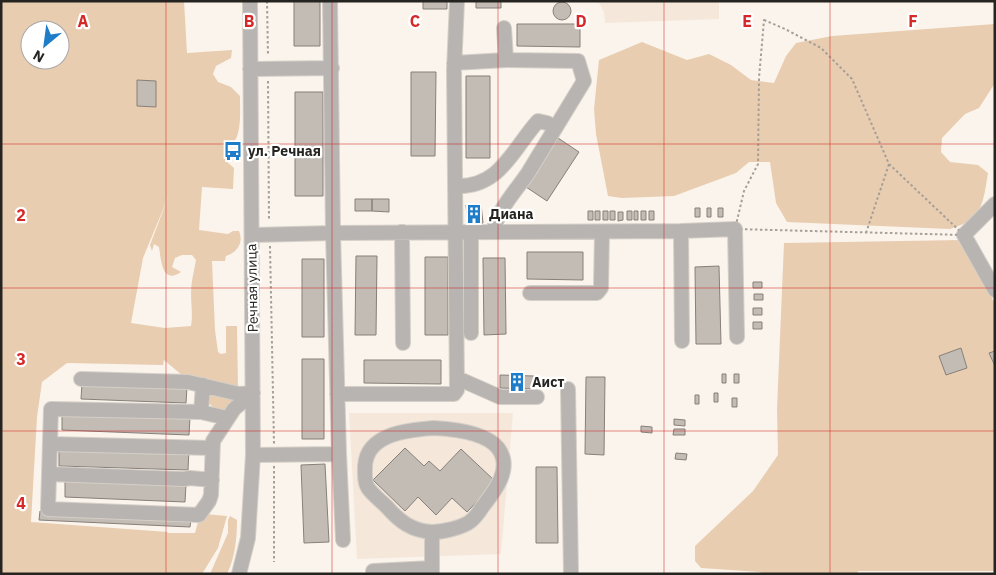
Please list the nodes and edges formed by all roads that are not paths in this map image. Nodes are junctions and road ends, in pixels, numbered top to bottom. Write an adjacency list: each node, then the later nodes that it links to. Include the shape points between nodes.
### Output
1 (250, 1): 8 (street, Речная улица)
2 (330, 1): 7 (street)
3 (457, 1): 6 (street)
4 (504, 28): 5 (street)
5 (506, 60): 6 (street); 9 (street, via 578,61 584,81)
6 (454, 63): 10 (street)
7 (332, 68): 8 (street); 18 (street)
8 (250, 69): 19 (street, Речная улица)
9 (555, 128): 10 (street, via 538,121 500,170 474,185); 16 (street, via 496,219)
10 (455, 186): 14 (street)
11 (995, 204): 20 (street, via 964,234)
12 (681, 231): 17 (street); 23 (street, via 736,229); 24 (street)
13 (402, 232): 14 (street); 18 (street); 25 (street)
14 (455, 232): 15 (street); 26 (street)
15 (471, 232): 16 (street); 22 (street)
16 (493, 232): 17 (street)
17 (602, 232): 21 (street, via 602,288 597,293)
18 (332, 233): 19 (street); 31 (street)
19 (252, 235): 30 (street, Речная улица)
20 (995, 290)
21 (530, 293)
22 (471, 334)
23 (737, 337)
24 (682, 341)
25 (403, 343)
26 (457, 378): 31 (street, via 454,394); 32 (street, via 500,397)
27 (81, 380): 28 (street)
28 (203, 385): 30 (street, via 239,394); 33 (street)
29 (568, 389): 46 (street)
30 (253, 393): 34 (street); 38 (street, Речная улица)
31 (337, 394): 37 (street)
32 (536, 397)
33 (201, 412): 34 (street); 35 (street, via 51,408)
34 (227, 418): 36 (street)
35 (50, 444): 36 (street); 39 (street)
36 (212, 448): 40 (street)
37 (339, 454): 38 (street); 42 (street)
38 (253, 455): 45 (street, Речная улица, via 248,538)
39 (50, 474): 40 (street); 40 (street, via 48,509 199,515 209,501)
40 (212, 480)
41 (432, 532): 41 (street, via 467,524 500,484 503,462 497,447 467,431 451,429 411,430 373,446 366,460 368,488 401,522); 44 (street)
42 (343, 540)
43 (373, 571): 44 (street)
44 (432, 571)
45 (239, 574)
46 (571, 574)

